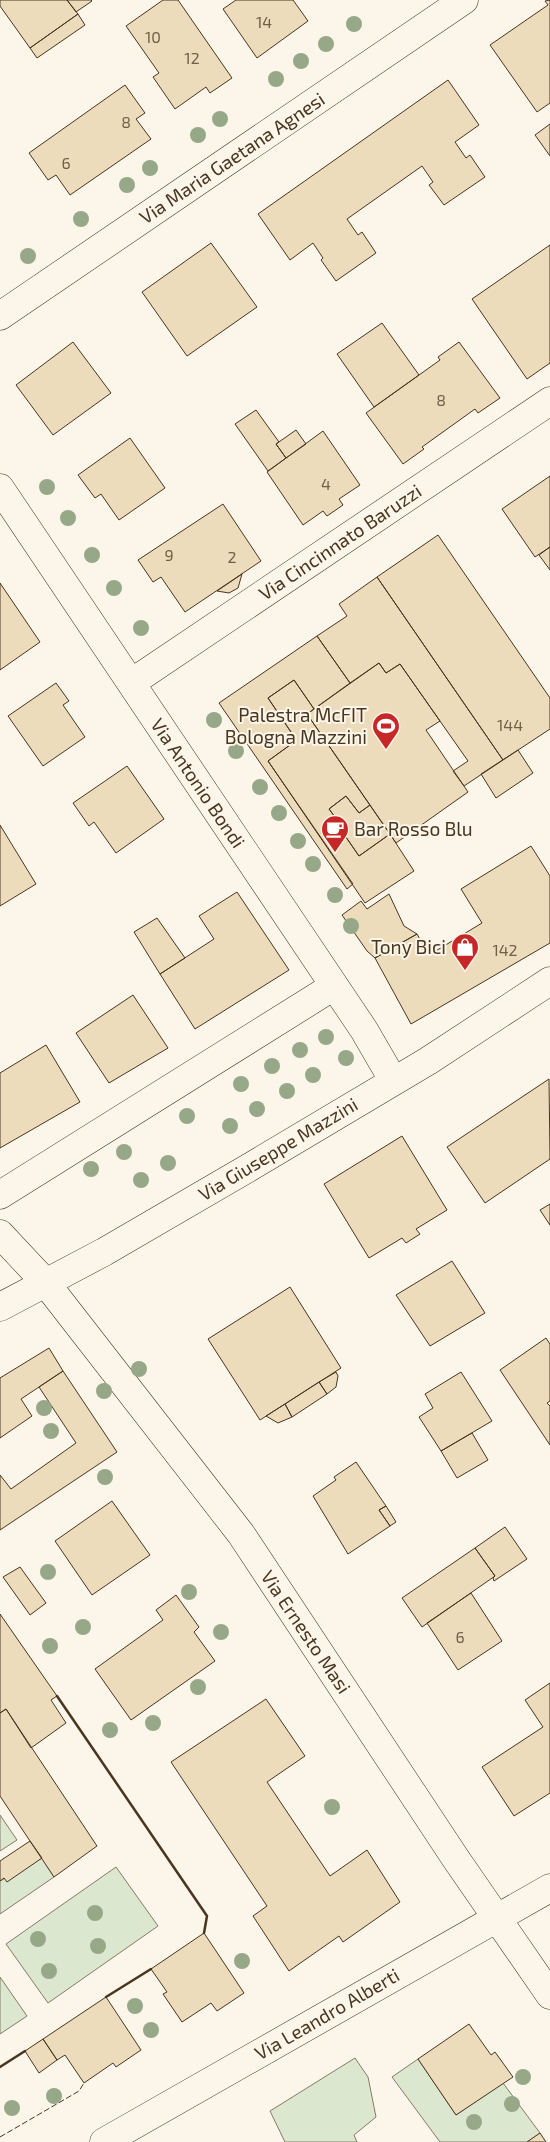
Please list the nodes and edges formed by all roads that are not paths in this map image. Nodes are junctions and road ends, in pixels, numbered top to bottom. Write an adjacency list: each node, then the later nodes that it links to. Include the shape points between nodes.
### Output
1 (464, 0): 2 (street, Via Maria Gaetana Agnesi)
2 (0, 316)
3 (550, 401): 5 (street, Via Cincinnato Baruzzi)
4 (0, 488): 5 (street, Via Antonio Bondi)
5 (131, 683): 7 (street, Via Antonio Bondi)
6 (550, 981): 8 (street, Via Giuseppe Mazzini, via 428,1061)
7 (334, 986): 8 (street, Via Antonio Bondi); 9 (street)
8 (393, 1080): 11 (street, Via Giuseppe Mazzini, via 104,1252)
9 (0, 1195)
10 (0, 1234): 11 (street, Via Ernesto Masi)
11 (45, 1282): 12 (street, Via Giuseppe Mazzini); 14 (street, Via Ernesto Masi, via 241,1534)
12 (0, 1307)
13 (550, 1888): 14 (street, Via Leandro Alberti)
14 (496, 1917): 15 (street, Via Ernesto Masi); 16 (street, Via Leandro Alberti)
15 (550, 1995)
16 (104, 2142)

